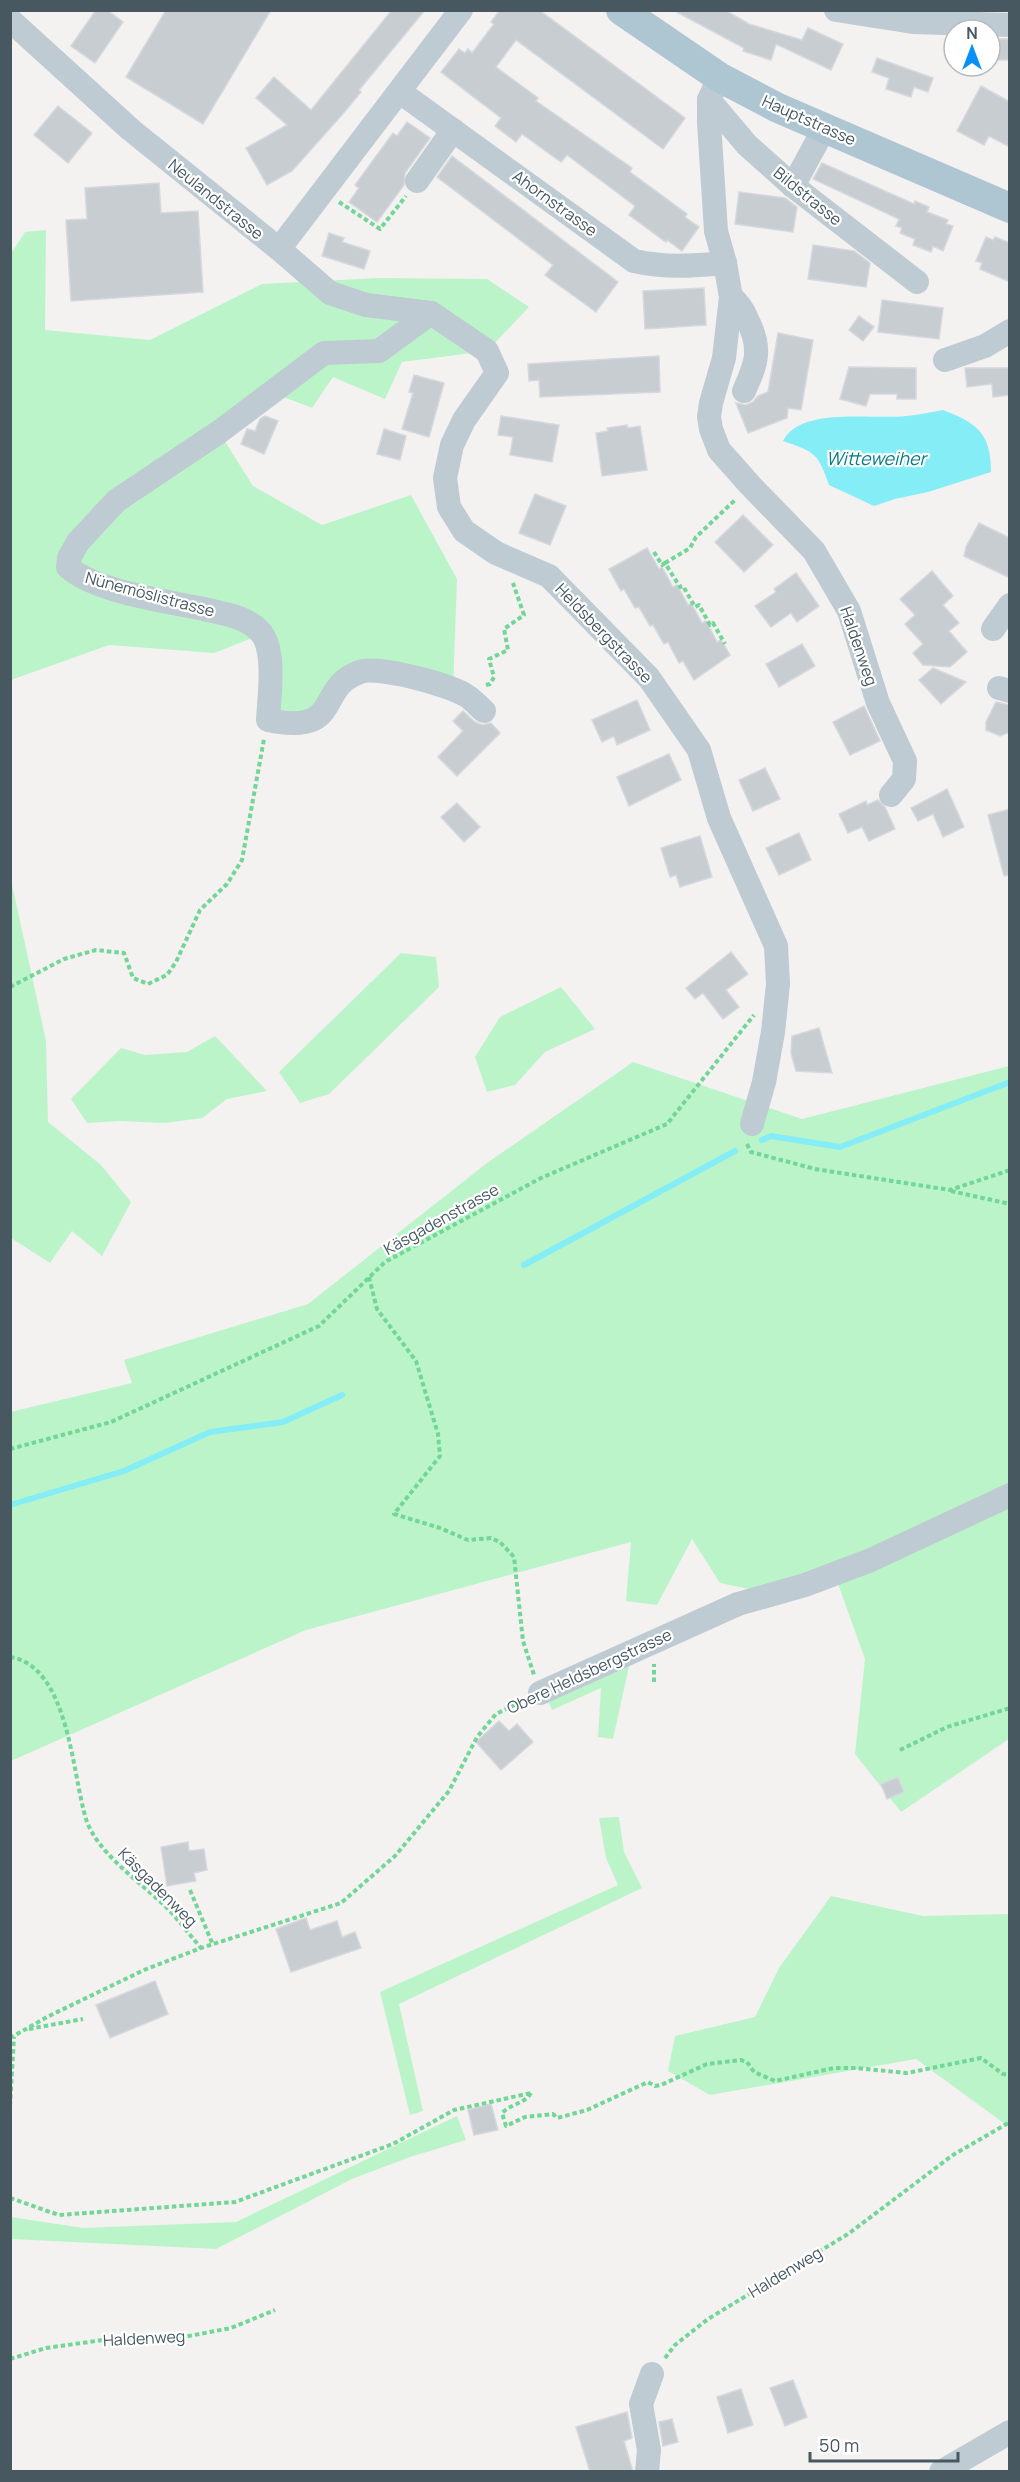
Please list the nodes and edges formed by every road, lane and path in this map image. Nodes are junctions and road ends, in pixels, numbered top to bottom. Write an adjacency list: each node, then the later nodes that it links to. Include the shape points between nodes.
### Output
1 (461, 10): 7 (street, Neulandstrasse)
2 (621, 10): 6 (main road, Hauptstrasse)
3 (836, 10): 5 (street, via 913,22)
4 (10, 20): 14 (street, Neulandstrasse, via 131,130)
5 (1010, 25)
6 (714, 89): 8 (main road, Hauptstrasse); 11 (street, Bildstrasse, via 747,145); 15 (street, via 716,231)
7 (400, 92): 9 (street, Ahornstrasse); 12 (street, Neulandstrasse)
8 (825, 127): 11 (street); 13 (main road, Hauptstrasse)
9 (453, 130): 10 (street); 15 (street, Ahornstrasse, via 634,261 659,267)
10 (413, 186): 12 (path, via 380,230)
11 (793, 186): 16 (street, Bildstrasse)
12 (324, 191): 14 (street, Neulandstrasse)
13 (1010, 208)
14 (279, 249): 18 (street, Heldsbergstrasse, via 330,293 366,305)
15 (725, 263): 17 (street)
16 (917, 282)
17 (731, 297): 21 (street, via 740,304 757,342 754,368); 31 (street, Haldenweg, via 724,358 709,417 711,429 719,450 814,551 849,611 879,703 905,761 904,779)
18 (431, 313): 24 (street, Heldsbergstrasse, via 488,351 497,373 460,428 445,478 448,507 464,531); 30 (street, Nünemöslistrasse, via 378,351 324,353 219,432 116,501 78,542 69,558 68,567 79,577 242,618 262,634 268,652)
19 (1010, 331): 20 (street, via 985,346)
20 (945, 360)
21 (744, 391)
22 (731, 503): 25 (path, via 690,548)
23 (654, 552): 25 (path, via 662,565)
24 (496, 553): 29 (path, via 510,574 524,615 504,629 508,650 489,659 494,677 490,684 482,685 485,695); 32 (street, Heldsbergstrasse, via 549,576 649,678 699,750 719,818 776,946)
25 (665, 563): 28 (path)
26 (1010, 605): 27 (street)
27 (993, 629)
28 (726, 644)
29 (479, 707): 30 (street, via 466,695 418,678 361,671 344,682 318,718 302,724)
30 (268, 720): 33 (path, via 242,860 227,884 200,910 167,975 148,984 133,978 124,953 96,950 64,959)
31 (891, 795)
32 (778, 984): 34 (street, Heldsbergstrasse, via 766,1074); 38 (path, Käsgadenstrasse, via 667,1124 541,1178 385,1262)
33 (10, 987)
34 (752, 1124): 36 (path, via 747,1144 751,1152 815,1169)
35 (1010, 1170): 36 (path)
36 (950, 1190): 37 (path)
37 (1010, 1204)
38 (369, 1277): 39 (path, Käsgadenstrasse, via 319,1326 111,1422); 42 (path, via 377,1309 416,1361 438,1434 440,1456 394,1514 468,1540 492,1538 514,1557 523,1641)
39 (10, 1449)
40 (1010, 1495): 42 (street, Obere Heldsbergstrasse, via 871,1560 805,1586 738,1604)
41 (10, 1657): 47 (path, Käsgadenweg, via 18,1658 45,1677 66,1725 86,1821 109,1856 166,1907)
42 (540, 1693): 46 (path, Obere Heldsbergstrasse, via 496,1714 477,1737 448,1791 395,1856 341,1903)
43 (1010, 1708): 44 (path, via 947,1727)
44 (900, 1750)
45 (190, 1890): 46 (path)
46 (213, 1945): 47 (path, Obere Heldsbergstrasse)
47 (201, 1948): 49 (path, Obere Heldsbergstrasse, via 144,1970)
48 (83, 2019): 49 (path)
49 (26, 2030): 50 (path, Obere Heldsbergstrasse)
50 (12, 2037): 52 (path)
51 (1010, 2075): 54 (path, via 981,2058 907,2073 834,2068 775,2081 754,2072 741,2060 707,2064 661,2085 648,2082 587,2110 557,2118 553,2114 525,2117 506,2126 502,2113 527,2100 531,2093 454,2110 393,2144 235,2202 59,2215)
52 (10, 2106)
53 (1010, 2122): 57 (path, Haldenweg, via 953,2155 848,2234 708,2319 675,2345)
54 (10, 2198)
55 (275, 2310): 56 (path, Haldenweg, via 231,2328 173,2339 103,2340 46,2348)
56 (10, 2359)
57 (652, 2374): 59 (street, via 641,2404 649,2450)
58 (1010, 2432): 60 (street)
59 (647, 2472)
60 (941, 2472)

